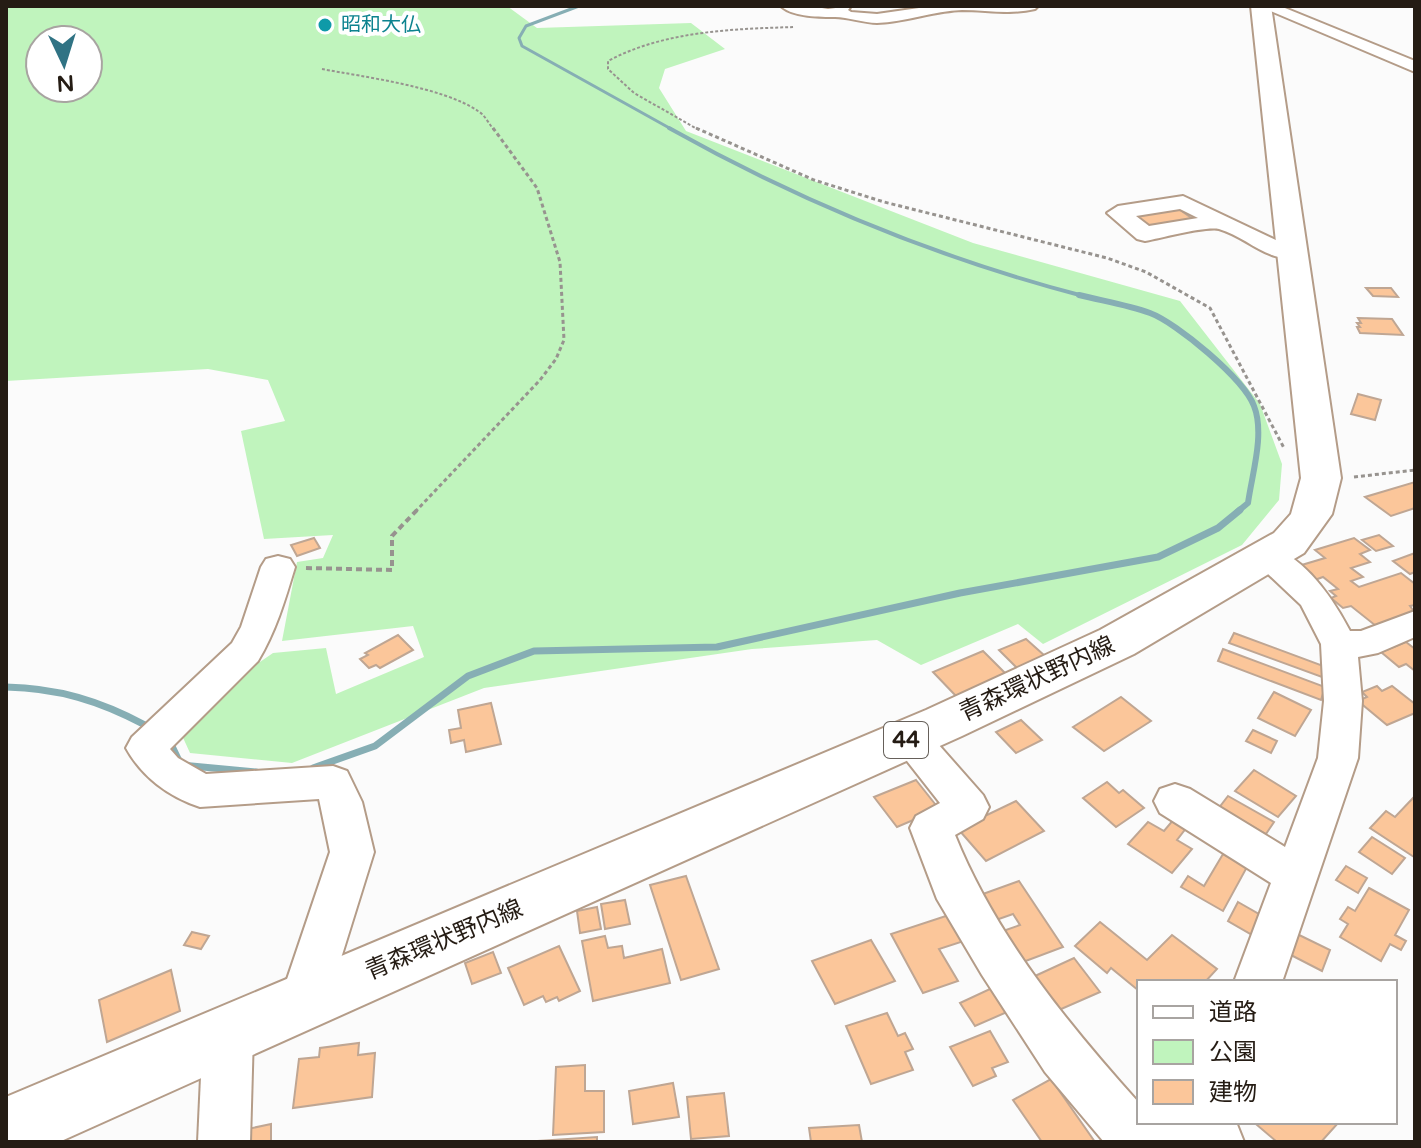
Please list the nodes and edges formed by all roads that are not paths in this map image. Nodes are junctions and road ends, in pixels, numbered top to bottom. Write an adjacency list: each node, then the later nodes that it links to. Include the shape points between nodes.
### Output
1 (961, 6): 2 (street); 5 (street, via 861,19 843,17)
2 (1030, 6)
3 (1264, 6): 7 (street); 9 (main road, 青森環状野内線 / 44)
4 (790, 7): 5 (street)
5 (837, 10): 6 (street)
6 (802, 21)
7 (1415, 67)
8 (1217, 222): 9 (street)
9 (1293, 252): 10 (main road, 青森環状野内線 / 44, via 1305,467 1320,500 1289,543)
10 (1267, 557): 13 (street, via 1315,598); 14 (main road, 青森環状野内線 / 44, via 1117,642)
11 (278, 567): 18 (street, via 259,627 245,652 146,748 164,769 200,791 333,782 352,852)
12 (1415, 623): 13 (street, via 1365,644)
13 (1339, 644): 16 (street, via 1343,701 1338,758)
14 (909, 738): 18 (main road, 青森環状野内線 / 44); 24 (street, via 968,807 931,828 953,886 1063,1055)
15 (1175, 801): 16 (street)
16 (1296, 876): 17 (street)
17 (1259, 980)
18 (304, 1000): 19 (main road, 青森環状野内線 / 44)
19 (228, 1034): 22 (main road, 青森環状野内線 / 44); 23 (street)
20 (1178, 1124): 25 (street)
21 (1204, 1124): 26 (street)
22 (6, 1131)
23 (224, 1142)
24 (1138, 1142)
25 (1156, 1142)
26 (1218, 1142)

